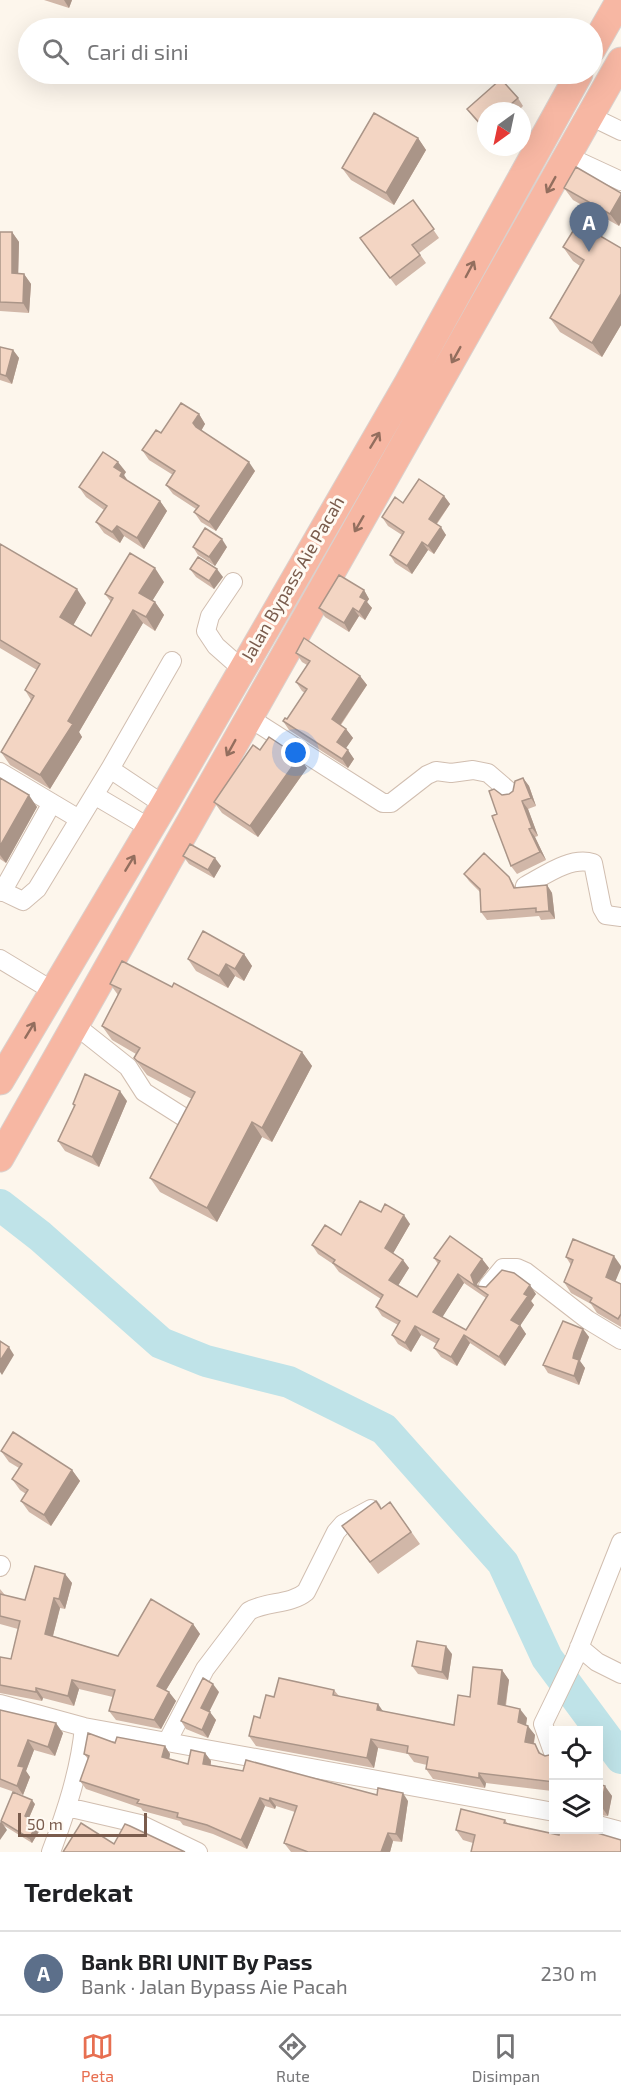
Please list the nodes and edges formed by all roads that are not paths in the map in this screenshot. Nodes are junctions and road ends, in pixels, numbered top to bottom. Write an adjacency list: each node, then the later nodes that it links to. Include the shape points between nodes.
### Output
1 (620, 0): 2 (highway)
2 (603, 30)
3 (621, 61): 5 (highway)
4 (573, 84): 11 (highway, Jalan Bypass Aie Pacah, one-way to 4, via 408,383)
5 (590, 116): 6 (street); 7 (highway)
6 (621, 131)
7 (567, 156): 8 (street); 12 (highway, one-way to 12)
8 (621, 181)
9 (233, 582): 11 (street, via 210,616 206,631 216,646)
10 (172, 661): 13 (street)
11 (242, 669): 18 (highway, Jalan Bypass Aie Pacah)
12 (248, 717): 15 (street, via 383,804 391,803 436,771 451,774 473,770 488,774); 25 (highway, one-way to 25)
13 (110, 769): 16 (street); 18 (street)
14 (0, 772): 17 (street)
15 (510, 792)
16 (94, 795): 18 (street); 19 (street)
17 (52, 803): 19 (street); 21 (street)
18 (157, 816): 24 (highway, Jalan Bypass Aie Pacah, one-way to 18)
19 (79, 819): 21 (street, via 30,897 17,900)
20 (525, 886): 22 (street, via 568,864 593,863 602,908 606,915)
21 (1, 891)
22 (621, 917)
23 (0, 959): 24 (street)
24 (53, 991): 26 (highway, Jalan Bypass Aie Pacah, one-way to 24)
25 (75, 1025): 27 (street, via 128,1067 144,1092); 28 (highway)
26 (0, 1081)
27 (185, 1118)
28 (0, 1158)
29 (488, 1286): 30 (street, via 503,1268 517,1268)
30 (621, 1340)
31 (371, 1509): 37 (street, via 336,1532 306,1592 298,1599 259,1605 249,1611 205,1669)
32 (621, 1542): 33 (street)
33 (577, 1652): 34 (street); 38 (street, via 543,1724)
34 (621, 1674)
35 (0, 1704): 36 (street)
36 (84, 1727): 37 (street); 40 (street)
37 (167, 1742): 39 (street)
38 (549, 1743)
39 (549, 1806)
40 (67, 1807): 43 (street); 44 (street, via 140,1824)
41 (603, 1826): 42 (street)
42 (621, 1831)
43 (51, 1852)
44 (198, 1852)

